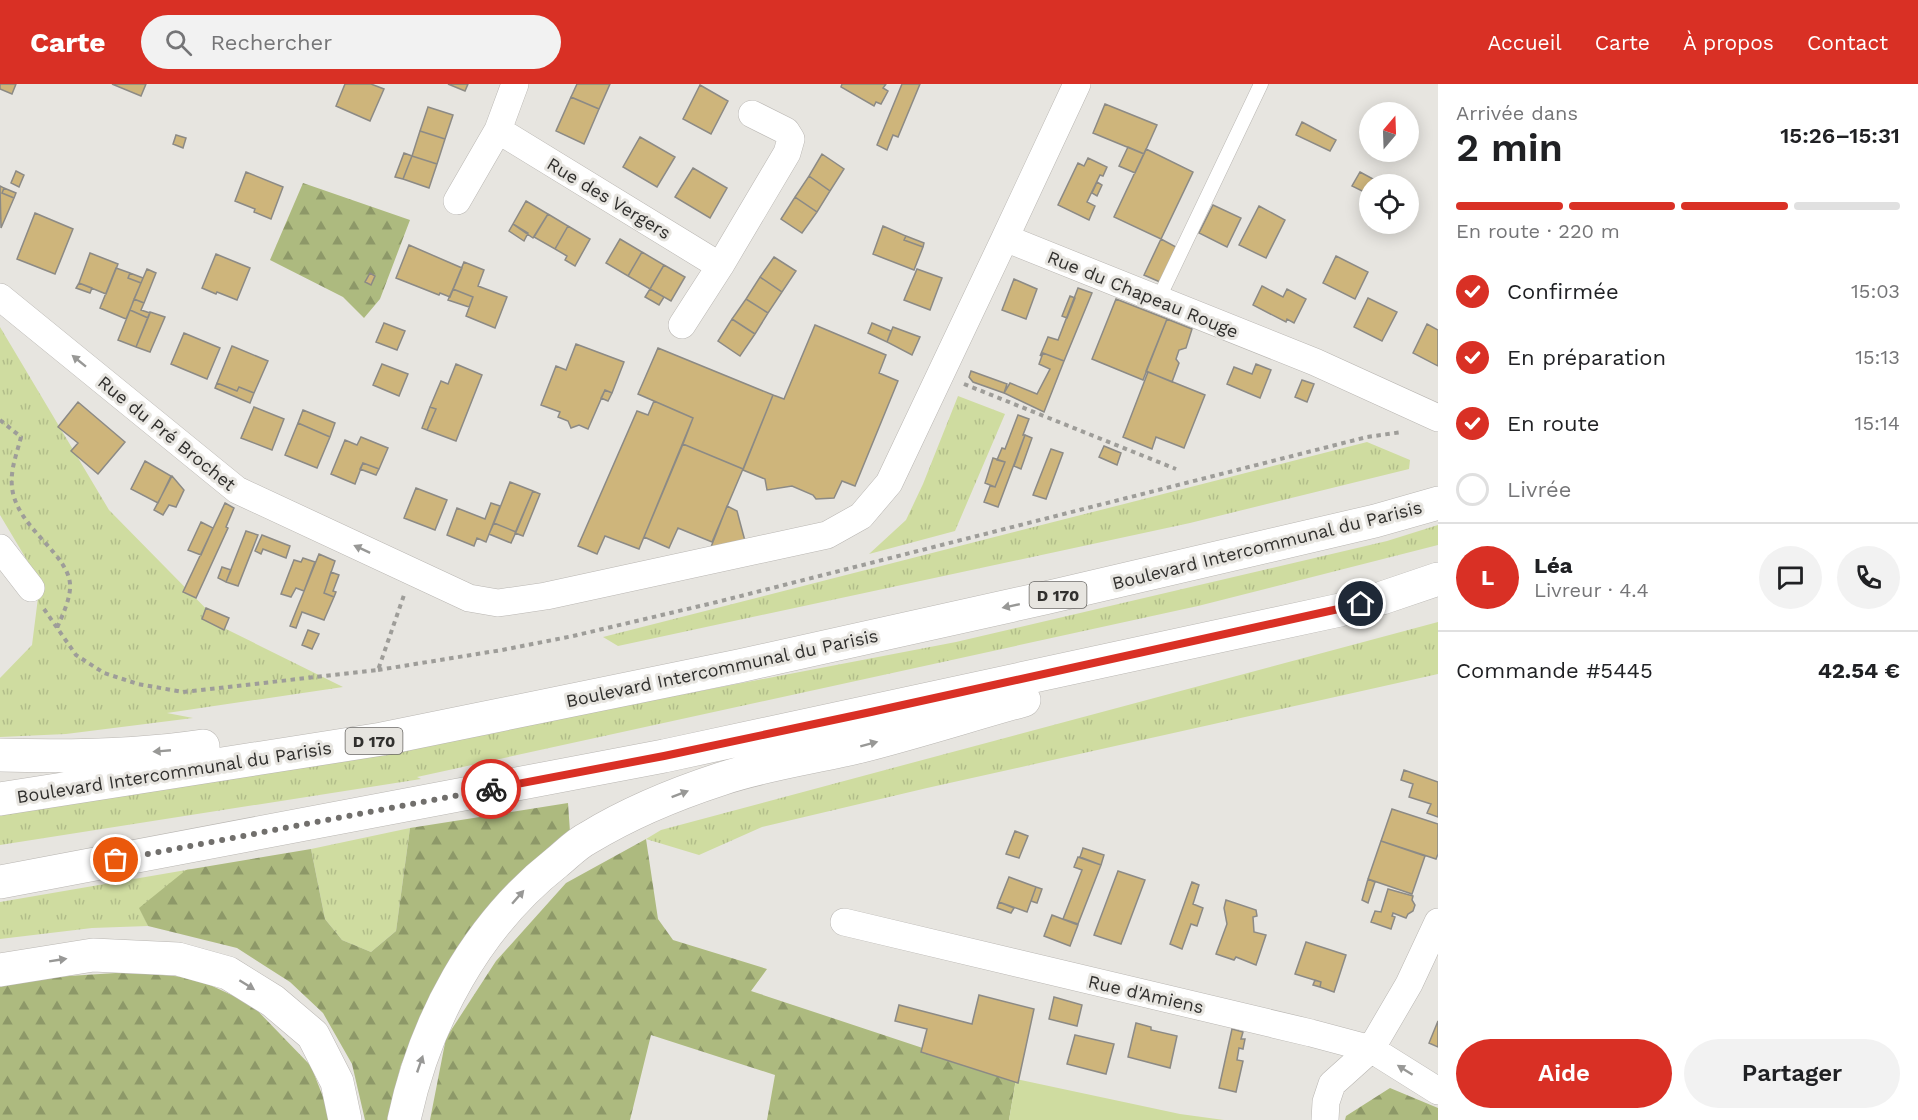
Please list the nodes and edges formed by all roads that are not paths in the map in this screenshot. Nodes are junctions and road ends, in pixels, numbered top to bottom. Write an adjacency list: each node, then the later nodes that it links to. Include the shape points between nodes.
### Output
1 (515, 84): 5 (street)
2 (1261, 84): 10 (lane)
3 (1069, 86): 7 (street)
4 (752, 114): 8 (street, via 786,131 791,139 787,153)
5 (498, 130): 6 (street); 8 (street, Rue des Vergers)
6 (457, 201)
7 (1005, 238): 9 (street, Rue du Pré Brochet, one-way to 9, via 889,483 861,516 827,535 498,603 468,598 237,490); 10 (street, Rue du Chapeau Rouge)
8 (720, 266): 11 (street)
9 (0, 297)
10 (1158, 300): 12 (street, Rue du Chapeau Rouge, via 1315,362)
11 (682, 325)
12 (1438, 417)
13 (1438, 497): 15 (highway)
14 (1438, 503): 15 (highway, Boulevard Intercommunal du Parisis / D 170)
15 (1375, 521): 20 (highway, Boulevard Intercommunal du Parisis / D 170, one-way to 20)
16 (0, 548): 18 (street)
17 (1438, 579): 19 (highway)
18 (31, 588)
19 (1340, 609): 23 (highway, via 664,756); 32 (highway, one-way to 19, via 431,1033 454,984 483,937 529,884 586,838 654,804 722,778 862,746)
20 (739, 666): 21 (highway, one-way to 21, via 188,748 55,757); 22 (highway, Boulevard Intercommunal du Parisis / D 170, via 382,740)
21 (0, 755)
22 (0, 799)
23 (419, 803): 24 (highway); 25 (highway)
24 (0, 867)
25 (0, 882)
26 (844, 922): 29 (street, Rue d'Amiens)
27 (1438, 922): 29 (street, via 1409,984)
28 (0, 969): 31 (highway, one-way to 31, via 93,955 178,959 228,973 273,1001 313,1035 337,1082)
29 (1371, 1049): 30 (street, Rue d'Amiens, one-way to 29); 33 (street, via 1332,1084)
30 (1438, 1090)
31 (345, 1120)
32 (404, 1120)
33 (1325, 1120)

